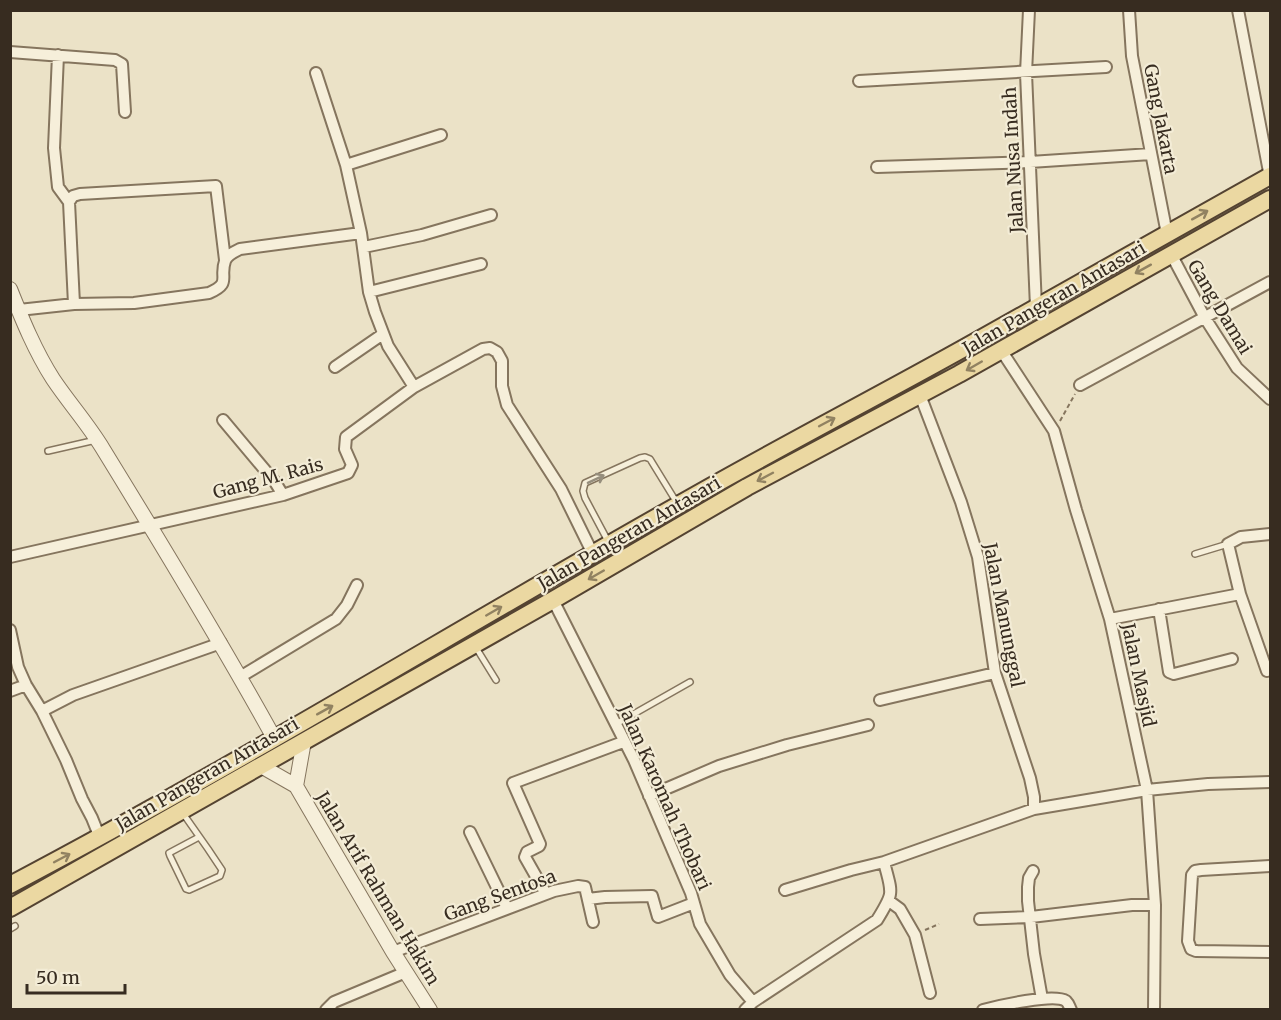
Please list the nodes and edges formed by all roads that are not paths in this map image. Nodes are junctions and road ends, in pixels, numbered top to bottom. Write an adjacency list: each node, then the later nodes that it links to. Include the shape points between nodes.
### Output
1 (1029, 10): 7 (street, Jalan Nusa Indah)
2 (1129, 10): 12 (street, Gang Jakarta, via 1132,56)
3 (1238, 10): 16 (street)
4 (10, 52): 5 (street)
5 (58, 55): 10 (street, via 122,64); 18 (street, via 54,148 58,187)
6 (1106, 67): 7 (street)
7 (1026, 72): 9 (street); 13 (street, Jalan Nusa Indah)
8 (316, 73): 14 (street)
9 (859, 81)
10 (125, 112)
11 (441, 135): 14 (street)
12 (1151, 154): 13 (street); 21 (street, Gang Jakarta)
13 (1030, 162): 15 (street); 30 (street, Jalan Nusa Indah)
14 (346, 165): 20 (street)
15 (877, 167)
16 (1270, 177): 21 (main road, Jalan Pangeran Antasari, one-way to 16)
17 (1270, 199): 23 (main road, Jalan Pangeran Antasari)
18 (69, 202): 24 (street, via 80,194 216,186); 29 (street)
19 (491, 215): 22 (street)
20 (361, 233): 22 (street); 24 (street, via 240,249)
21 (1167, 234): 30 (main road, Jalan Pangeran Antasari)
22 (364, 247): 28 (street)
23 (1170, 254): 32 (street, Gang Damai); 34 (main road, Jalan Pangeran Antasari, one-way to 34)
24 (225, 260): 29 (street, via 223,284 209,293 134,303)
25 (481, 264): 28 (street)
26 (1270, 282): 32 (street)
27 (10, 289): 31 (street)
28 (369, 292): 33 (street)
29 (74, 304): 31 (street)
30 (1036, 307): 41 (main road, Jalan Pangeran Antasari, one-way to 30)
31 (19, 310): 42 (street, via 53,378)
32 (1205, 318): 36 (street); 39 (street, Gang Damai, via 1237,368)
33 (383, 334): 35 (street); 37 (street)
34 (1001, 350): 38 (main road, Jalan Pangeran Antasari, one-way to 38); 60 (street, Jalan Masjid, via 1054,431)
35 (335, 367)
36 (1080, 385)
37 (414, 387): 47 (street, Gang M. Rais, via 346,437 345,449 352,465 348,473); 53 (street, Gang M. Rais, via 483,349 497,352 502,361 507,405 561,489)
38 (920, 395): 44 (main road, Jalan Pangeran Antasari); 66 (street, Jalan Manunggal, via 978,557)
39 (1270, 399)
40 (223, 420): 47 (street)
41 (806, 433): 43 (main road, Jalan Pangeran Antasari); 44 (main road, via 804,447)
42 (98, 440): 45 (lane); 49 (street)
43 (785, 445): 46 (main road, via 799,448); 48 (main road, Jalan Pangeran Antasari)
44 (815, 450): 46 (main road, Jalan Pangeran Antasari)
45 (48, 451)
46 (794, 461): 58 (main road, Jalan Pangeran Antasari, one-way to 58)
47 (283, 495): 49 (street, Gang M. Rais)
48 (678, 505): 51 (main road, Jalan Pangeran Antasari); 51 (lane, one-way to 48, via 585,498 585,483 645,457)
49 (149, 524): 55 (street, Gang M. Rais); 62 (street)
50 (1270, 534): 52 (street, via 1241,537)
51 (610, 544): 53 (main road, Jalan Pangeran Antasari)
52 (1228, 544): 54 (lane); 57 (street)
53 (593, 554): 76 (main road, Jalan Pangeran Antasari, one-way to 53)
54 (1196, 554)
55 (10, 557)
56 (357, 585): 67 (street, via 336,619)
57 (1240, 594): 59 (street); 65 (street)
58 (554, 600): 63 (main road, Jalan Pangeran Antasari); 74 (street, Jalan Karomah Thobari)
59 (1159, 609): 60 (street); 64 (street, via 1170,674)
60 (1110, 619): 82 (street, Jalan Masjid)
61 (10, 630): 70 (street)
62 (221, 643): 67 (street); 73 (street, via 73,695)
63 (474, 645): 68 (lane); 77 (main road, Jalan Pangeran Antasari)
64 (1232, 659)
65 (1267, 671)
66 (995, 674): 72 (street); 84 (street, Jalan Manunggal, via 1030,778)
67 (240, 677): 76 (street)
68 (496, 680)
69 (690, 682): 74 (lane)
70 (26, 685): 71 (street); 73 (street)
71 (10, 690)
72 (880, 700)
73 (42, 711): 88 (street)
74 (615, 724): 78 (street, Jalan Karomah Thobari)
75 (868, 725): 83 (street, via 719,766)
76 (274, 738): 88 (main road, Jalan Pangeran Antasari)
77 (304, 741): 79 (main road, Jalan Pangeran Antasari); 81 (street, Jalan Arif Rahman Hakim)
78 (623, 742): 83 (street, Jalan Karomah Thobari); 94 (street, via 513,783 540,844 525,857)
79 (261, 766): 81 (street, Jalan Arif Rahman Hakim); 85 (main road, Jalan Pangeran Antasari)
80 (1270, 782): 82 (street)
81 (296, 786): 104 (street, Jalan Arif Rahman Hakim)
82 (1147, 790): 84 (street); 98 (street, Jalan Masjid)
83 (649, 796): 97 (street, Jalan Karomah Thobari)
84 (1034, 809): 89 (street)
85 (181, 811): 87 (lane); 99 (main road, Jalan Pangeran Antasari)
86 (470, 832): 100 (street)
87 (199, 837): 87 (lane, via 169,853 189,890 222,873)
88 (100, 838): 92 (main road, Jalan Pangeran Antasari, one-way to 88)
89 (884, 862): 93 (street); 96 (street, via 891,884)
90 (1270, 866): 105 (street, via 1195,871 1188,941 1196,951)
91 (1033, 871): 101 (street, via 1028,887)
92 (10, 885)
93 (785, 890)
94 (546, 894): 95 (street, Gang Sentosa, via 578,886 585,887); 100 (street, Gang Sentosa)
95 (588, 899): 97 (street, via 652,896 658,917); 103 (street)
96 (889, 901): 107 (street, via 900,909 915,935); 109 (street, via 877,920)
97 (694, 903): 109 (street, Jalan Karomah Thobari, via 700,924)
98 (1155, 905): 101 (street); 114 (street, Jalan Masjid)
99 (10, 908)
100 (507, 908): 104 (street, Gang Sentosa)
101 (1030, 917): 102 (street); 108 (street)
102 (980, 918)
103 (593, 922)
104 (393, 952): 106 (street, Jalan Arif Rahman Hakim)
105 (1270, 952)
106 (406, 972): 110 (street, via 334,1002); 111 (street, Jalan Arif Rahman Hakim)
107 (930, 993)
108 (1042, 999): 112 (street); 113 (street, via 1062,999)
109 (749, 1006)
110 (326, 1010)
111 (430, 1010)
112 (983, 1010)
113 (1071, 1010)
114 (1154, 1010)

